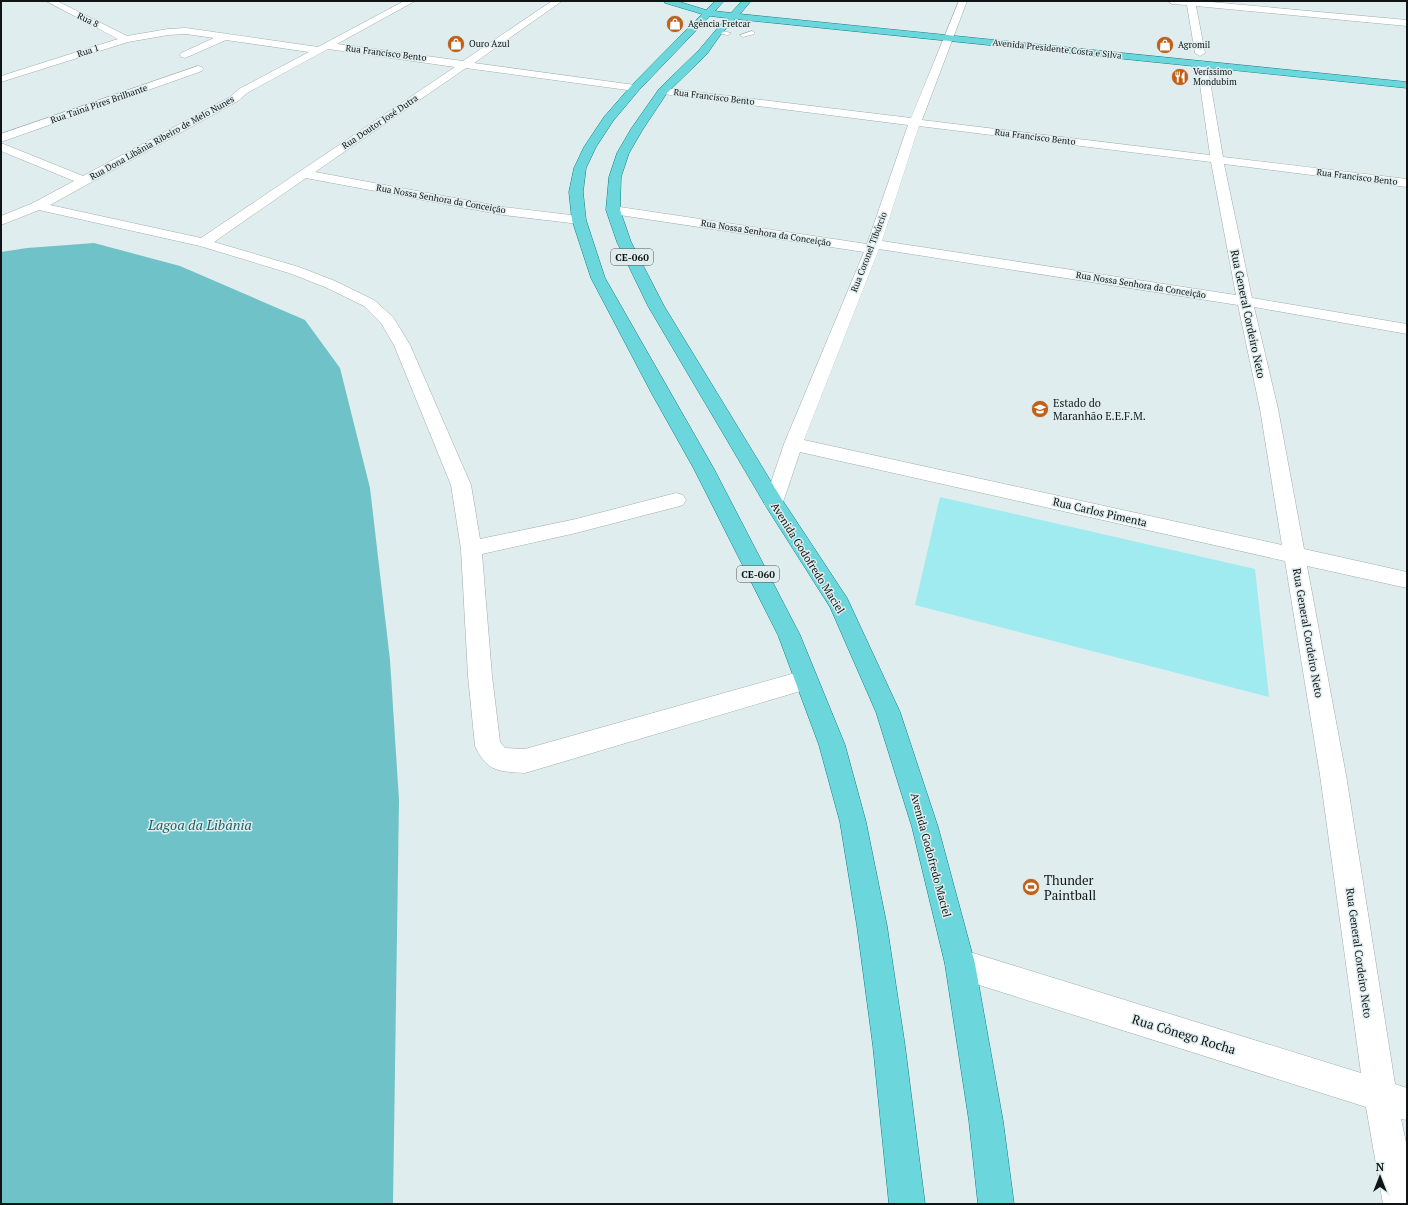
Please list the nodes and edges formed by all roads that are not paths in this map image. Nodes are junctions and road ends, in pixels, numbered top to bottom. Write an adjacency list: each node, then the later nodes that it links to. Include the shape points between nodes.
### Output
1 (50, 1): 19 (street, Rua 8)
2 (411, 1): 20 (street, Rua Dona Libânia Ribeiro de Melo Nunes)
3 (558, 1): 23 (street, Rua Doutor José Dutra)
4 (668, 1): 8 (main road)
5 (963, 1): 15 (street, Rua Coronel Tibúrcio)
6 (1172, 1): 7 (street)
7 (1191, 2): 11 (street); 22 (street, Rua General Cordeiro Neto)
8 (715, 4): 10 (main road, Avenida Presidente Costa e Silva); 10 (main road, Avenida Presidente Costa e Silva); 27 (main road, CE-060)
9 (1330, 6): 11 (street)
10 (744, 8): 15 (main road, Avenida Presidente Costa e Silva, via 761,21); 28 (main road, Avenida Godofredo Maciel / CE-060)
11 (1335, 16): 12 (street)
12 (1407, 23)
13 (964, 29): 15 (main road, Avenida Presidente Costa e Silva)
14 (176, 31): 18 (street, Rua Francisco Bento); 19 (street, Rua 1)
15 (948, 31): 22 (main road, Avenida Presidente Costa e Silva); 29 (street, Rua Coronel Tibúrcio)
16 (752, 33): 17 (lane)
17 (743, 35)
18 (224, 37): 20 (street, Rua Francisco Bento); 21 (street)
19 (126, 39): 25 (street, Rua 1)
20 (323, 48): 23 (street, Rua Francisco Bento); 34 (street, Rua Dona Libânia Ribeiro de Melo Nunes)
21 (185, 55)
22 (1200, 56): 26 (main road, Avenida Presidente Costa e Silva); 32 (street, Rua General Cordeiro Neto)
23 (466, 64): 27 (street, Rua Francisco Bento); 33 (street, Rua Doutor José Dutra)
24 (198, 69): 30 (street, Rua Tainá Pires Brilhante)
25 (2, 78)
26 (1407, 85)
27 (635, 88): 38 (main road, CE-060, via 608,119 580,168 576,192)
28 (663, 90): 29 (street, Rua Francisco Bento); 37 (main road, Avenida Godofredo Maciel / CE-060, via 623,153 615,177)
29 (915, 122): 32 (street, Rua Francisco Bento); 41 (street, Rua Coronel Tibúrcio)
30 (1, 138)
31 (1, 147): 34 (street)
32 (1217, 160): 35 (street, Rua Francisco Bento); 42 (street, Rua General Cordeiro Neto)
33 (304, 174): 38 (street, Rua Nossa Senhora da Conceição, via 503,211); 40 (street, Rua Doutor José Dutra)
34 (84, 181): 36 (street, Rua Dona Libânia Ribeiro de Melo Nunes)
35 (1407, 183)
36 (38, 206): 39 (street, Rua Dona Libânia Ribeiro de Melo Nunes); 40 (street)
37 (613, 210): 41 (street, Rua Nossa Senhora da Conceição); 46 (main road, Avenida Godofredo Maciel / CE-060, via 624,242 656,306)
38 (579, 220): 50 (main road, CE-060, via 598,278 739,536 789,635)
39 (1, 221)
40 (203, 243): 47 (street, via 294,270 330,284 369,303 387,320 402,345 461,485)
41 (872, 246): 42 (street, Rua Nossa Senhora da Conceição); 44 (street, Rua Coronel Tibúrcio)
42 (1245, 301): 43 (street, Rua Nossa Senhora da Conceição); 48 (street, Rua General Cordeiro Neto, via 1269,409)
43 (1407, 328)
44 (794, 444): 46 (street, Rua Coronel Tibúrcio); 48 (street, Rua Carlos Pimenta)
45 (676, 500): 47 (street, via 576,526)
46 (774, 503): 51 (main road, Avenida Godofredo Maciel / CE-060, via 839,604 888,712 925,826)
47 (471, 549): 50 (street, via 488,746 499,759 525,761)
48 (1294, 556): 49 (street, Rua Carlos Pimenta); 52 (street, Rua General Cordeiro Neto)
49 (1407, 580)
50 (806, 680): 53 (main road, CE-060, via 832,745 852,822 872,926)
51 (960, 964): 52 (street, Rua Cônego Rocha); 54 (main road, Avenida Godofredo Maciel / CE-060, via 986,1121)
52 (1393, 1100): 55 (street, Rua General Cordeiro Neto)
53 (907, 1204)
54 (996, 1204)
55 (1401, 1204)

